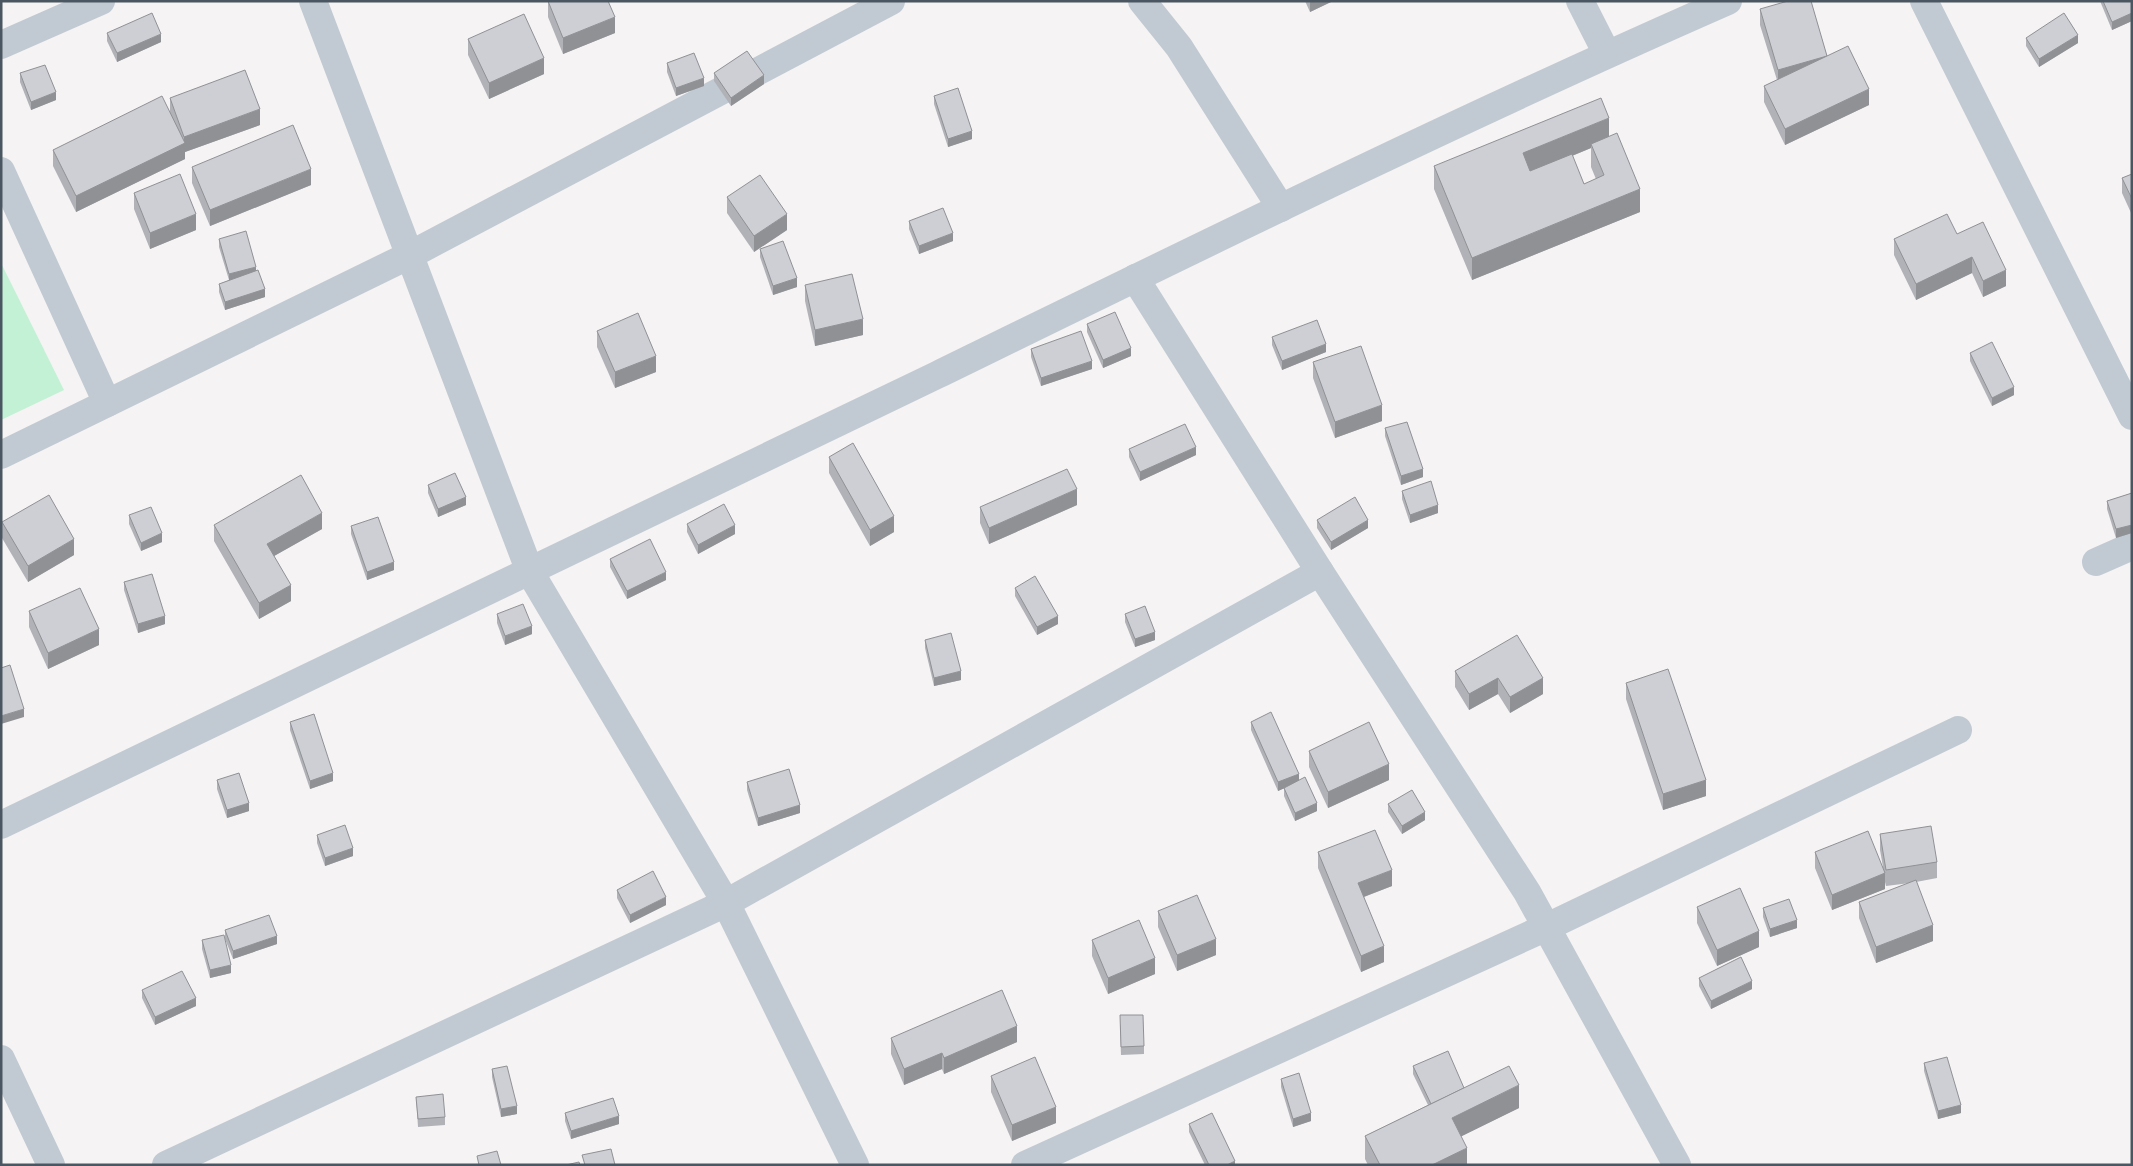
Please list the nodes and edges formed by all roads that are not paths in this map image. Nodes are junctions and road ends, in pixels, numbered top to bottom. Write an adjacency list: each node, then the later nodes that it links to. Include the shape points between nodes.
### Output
1 (101, 1): 8 (street)
2 (313, 1): 12 (street)
3 (891, 1): 12 (street)
4 (1142, 1): 11 (street, via 1179,47)
5 (1580, 1): 9 (street)
6 (1728, 1): 9 (street)
7 (1924, 1): 15 (street)
8 (1, 45)
9 (1607, 54): 11 (street)
10 (1, 171): 14 (street)
11 (1281, 208): 13 (street)
12 (410, 255): 14 (street); 19 (street)
13 (1135, 278): 19 (street); 20 (street)
14 (107, 403): 16 (street)
15 (2132, 416)
16 (1, 455)
17 (2132, 546): 18 (street)
18 (2096, 562)
19 (530, 572): 22 (street); 23 (street)
20 (1320, 572): 23 (street); 24 (street, via 1527,892)
21 (1958, 730): 24 (street)
22 (1, 825)
23 (726, 903): 27 (street); 28 (street)
24 (1546, 927): 29 (street); 30 (street)
25 (1, 1059): 26 (street)
26 (50, 1165)
27 (166, 1165)
28 (855, 1165)
29 (1025, 1165)
30 (1677, 1165)

